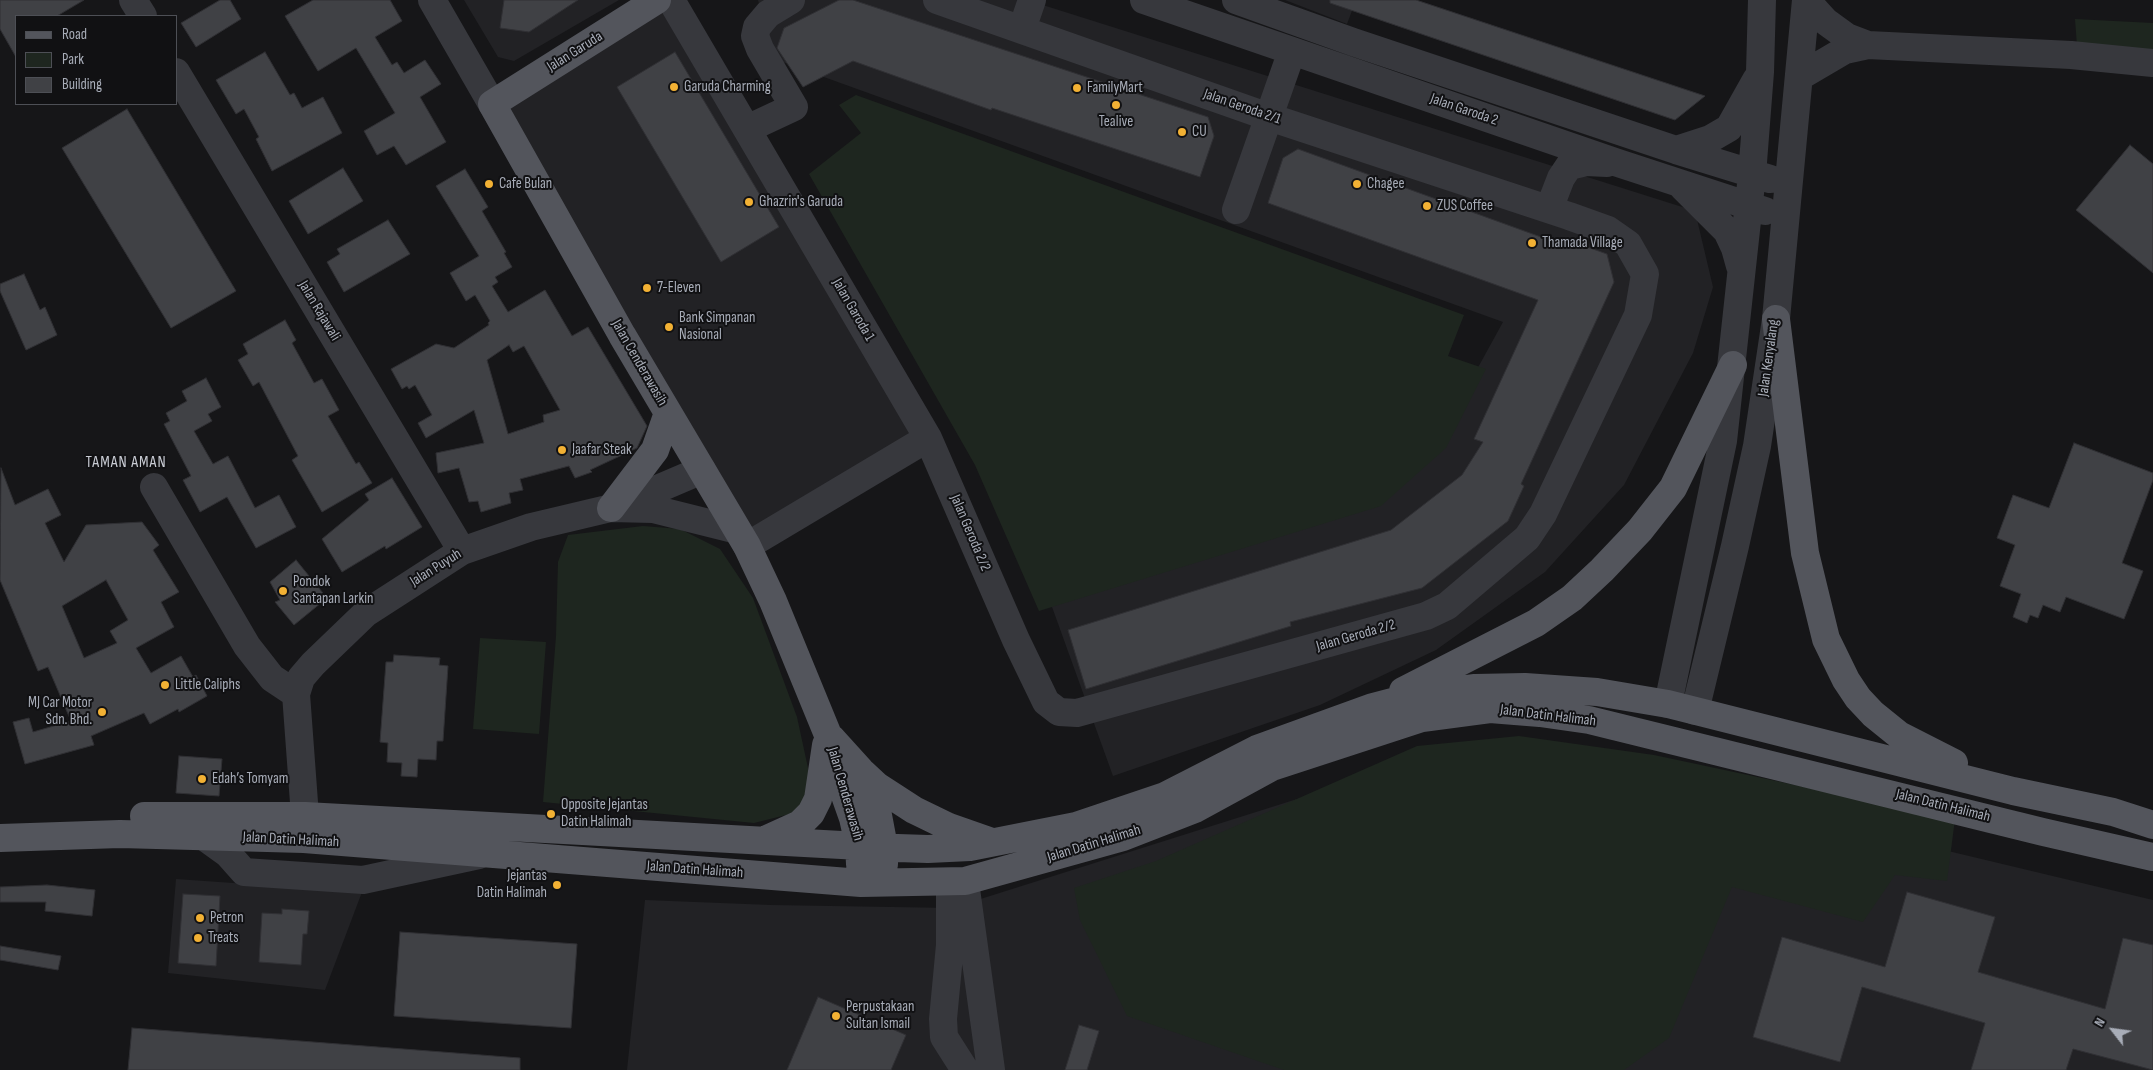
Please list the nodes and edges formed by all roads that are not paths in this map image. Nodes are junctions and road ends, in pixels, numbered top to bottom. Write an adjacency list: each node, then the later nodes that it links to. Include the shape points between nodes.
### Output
1 (134, 0): 12 (street)
2 (432, 0): 20 (street, Jalan Cenderawasih)
3 (657, 0): 20 (main road, Jalan Garuda)
4 (671, 0): 22 (street, Jalan Garoda 1)
5 (791, 0): 22 (street, via 768,14 757,27 755,36 794,106)
6 (937, 0): 13 (street, Jalan Geroda 2/1)
7 (1032, 0): 13 (street)
8 (1144, 0): 15 (street, Jalan Garoda 2)
9 (1236, 0): 23 (street, Jalan Garoda 2)
10 (1762, 0): 17 (street)
11 (1806, 0): 14 (street, via 1825,21 1847,37); 19 (street, Jalan Kenyalang)
12 (142, 15)
13 (1022, 29): 21 (street, Jalan Geroda 2/1)
14 (1868, 44): 16 (street, via 2071,55); 19 (street, via 1845,50)
15 (1292, 51): 21 (street); 24 (street, Jalan Garoda 2)
16 (2153, 63)
17 (1760, 72): 23 (street, via 1729,128 1710,139); 25 (street)
18 (178, 75): 41 (street, Jalan Rajawali)
19 (1799, 77): 27 (street, Jalan Kenyalang)
20 (492, 104): 35 (main road, Jalan Cenderawasih)
21 (1270, 117): 29 (street, Jalan Geroda 2/1); 30 (street)
22 (747, 129): 36 (street, Jalan Garoda 1)
23 (1676, 150): 25 (street, Jalan Garoda 2)
24 (1618, 163): 26 (street, Jalan Garoda 2); 29 (street, via 1586,162 1570,166 1561,178)
25 (1752, 174): 27 (street, Jalan Garoda 2); 28 (street)
26 (1679, 183): 28 (street, Jalan Garoda 2); 32 (street, via 1727,231)
27 (1788, 184): 31 (street, Jalan Kenyalang)
28 (1748, 206): 31 (street, Jalan Garoda 2); 32 (street)
29 (1549, 209): 36 (street, Jalan Geroda 2/2, via 1608,230 1628,244 1645,274 1638,315 1543,514 1527,538 1447,606 1426,616 1077,714 1059,712 1046,702 1016,640)
30 (1236, 210)
31 (1785, 217): 33 (street, Jalan Kenyalang)
32 (1741, 273): 34 (street)
33 (1776, 319): 44 (street, Jalan Kenyalang, via 1756,446 1735,546); 49 (main road, via 1804,553 1826,639 1846,680 1873,714 1899,735)
34 (1733, 365): 43 (main road, via 1673,488 1640,530 1602,570 1572,598 1536,623); 44 (street)
35 (668, 413): 37 (main road, Jalan Cenderawasih); 39 (main road, via 655,450)
36 (928, 438): 40 (street)
37 (702, 470): 39 (street); 40 (main road, Jalan Cenderawasih)
38 (154, 487): 42 (street, via 247,646 272,678)
39 (611, 508): 40 (street, Jalan Puyuh, via 653,509); 41 (street, Jalan Puyuh, via 531,527)
40 (742, 538): 46 (main road, Jalan Cenderawasih, via 773,602)
41 (462, 551): 42 (street, Jalan Puyuh, via 366,613 313,664 301,678)
42 (296, 694): 50 (street, Jalan Puyuh)
43 (1373, 707): 44 (main road, Jalan Datin Halimah, via 1415,696 1475,688 1525,687 1597,692); 56 (main road, Jalan Datin Halimah, via 1257,749 1165,796 1076,826)
44 (1680, 713): 45 (main road); 48 (main road, via 1695,732 1823,766); 49 (main road, Jalan Datin Halimah)
45 (1589, 720): 48 (main road, Jalan Datin Halimah); 60 (main road, Jalan Datin Halimah, via 1540,712 1490,709 1422,718 1272,767 1195,809 1124,837)
46 (828, 734): 47 (main road, Jalan Cenderawasih); 55 (main road, via 818,800 800,824); 57 (main road, Jalan Cenderawasih)
47 (868, 778): 56 (main road, via 914,810 949,827); 57 (main road, Jalan Cenderawasih, via 878,810); 60 (main road, via 891,808)
48 (1846, 782): 59 (main road, Jalan Datin Halimah, via 2042,832)
49 (2013, 790): 52 (main road, Jalan Datin Halimah, via 2113,812)
50 (306, 816): 51 (main road, Jalan Datin Halimah, via 121,816); 55 (main road, Jalan Datin Halimah)
51 (0, 822)
52 (2153, 825)
53 (203, 836): 54 (main road, Jalan Datin Halimah, via 120,834); 58 (main road, Jalan Datin Halimah, via 304,839); 58 (street, via 228,854 244,872 364,880)
54 (0, 838)
55 (763, 841): 57 (main road, Jalan Datin Halimah)
56 (996, 843): 60 (main road, Jalan Datin Halimah)
57 (872, 846): 60 (main road, Jalan Datin Halimah); 61 (main road, Jalan Cenderawasih)
58 (488, 853): 61 (main road, Jalan Datin Halimah)
59 (2153, 856)
60 (949, 866): 61 (main road, Jalan Datin Halimah); 62 (street, via 950,945 942,1019 944,1038); 63 (street)
61 (872, 883)
62 (965, 1070)
63 (991, 1070)

